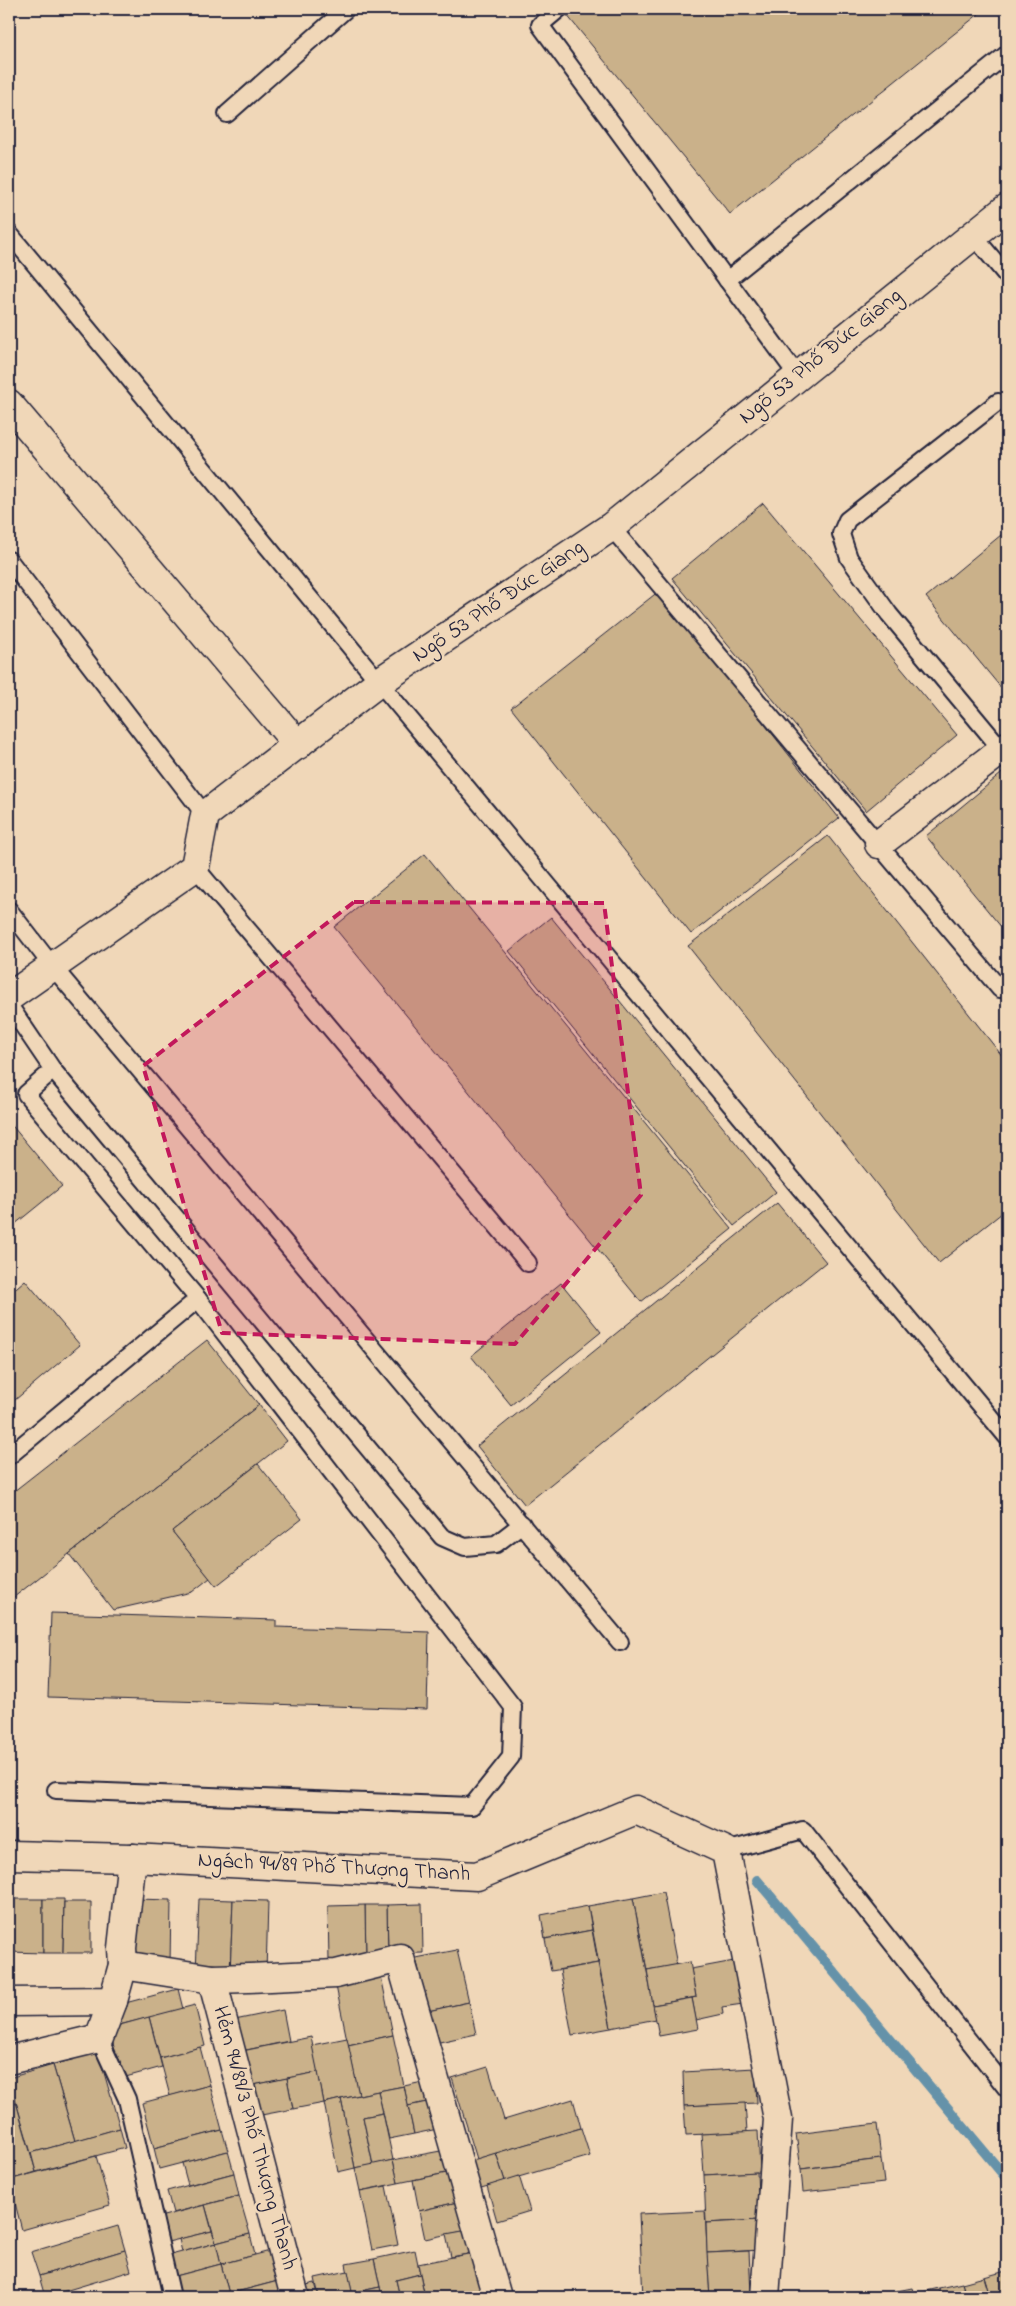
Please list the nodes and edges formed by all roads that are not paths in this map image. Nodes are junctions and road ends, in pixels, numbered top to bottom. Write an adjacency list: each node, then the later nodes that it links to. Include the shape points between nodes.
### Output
1 (346, 9): 4 (lane)
2 (559, 9): 9 (lane, via 540,25)
3 (1007, 54): 9 (lane)
4 (227, 114)
5 (1007, 208): 7 (street, Ngõ 53 Phố Đức Giang)
6 (9, 233): 15 (lane)
7 (973, 235): 8 (lane); 10 (street, Ngõ 53 Phố Đức Giang)
8 (1007, 276)
9 (727, 280): 10 (lane)
10 (797, 376): 13 (street, Ngõ 53 Phố Đức Giang)
11 (998, 402): 17 (lane, via 847,520 841,534 850,558 890,614)
12 (9, 404): 16 (street)
13 (611, 527): 15 (street, Ngõ 53 Phố Đức Giang); 19 (lane)
14 (9, 560): 18 (lane)
15 (379, 682): 16 (street, Ngõ 53 Phố Đức Giang); 29 (lane)
16 (298, 745): 18 (street, Ngõ 53 Phố Đức Giang)
17 (1005, 748): 19 (street)
18 (205, 815): 20 (street)
19 (878, 844): 23 (lane)
20 (195, 867): 22 (street); 27 (lane)
21 (9, 910): 22 (lane)
22 (53, 967): 24 (street); 31 (lane)
23 (1000, 989)
24 (9, 997)
25 (9, 1005): 26 (lane)
26 (53, 1070): 28 (lane, via 26,1094); 31 (lane, via 442,1537 465,1547 496,1544)
27 (528, 1263)
28 (198, 1299): 30 (lane); 33 (lane, via 513,1707 511,1758 472,1806)
29 (1007, 1437)
30 (9, 1456)
31 (522, 1524): 32 (lane)
32 (620, 1642)
33 (56, 1790)
34 (726, 1852): 36 (street, Ngách 94/89 Phố Thượng Thanh, via 636,1810 477,1876); 43 (lane, via 803,1830); 47 (street, via 778,2119)
35 (9, 1856): 36 (street, Ngách 94/89 Phố Thượng Thanh)
36 (132, 1858): 37 (street)
37 (123, 1965): 38 (street); 39 (street)
38 (212, 1979): 45 (street, Hẻm 94/89/3 Phố Thượng Thanh); 46 (street, via 336,1974 400,1958)
39 (113, 2001): 40 (street); 41 (street)
40 (9, 2002)
41 (99, 2038): 42 (street); 44 (lane, via 127,2099)
42 (9, 2060)
43 (1007, 2089)
44 (172, 2297)
45 (295, 2297)
46 (497, 2297)
47 (765, 2297)

